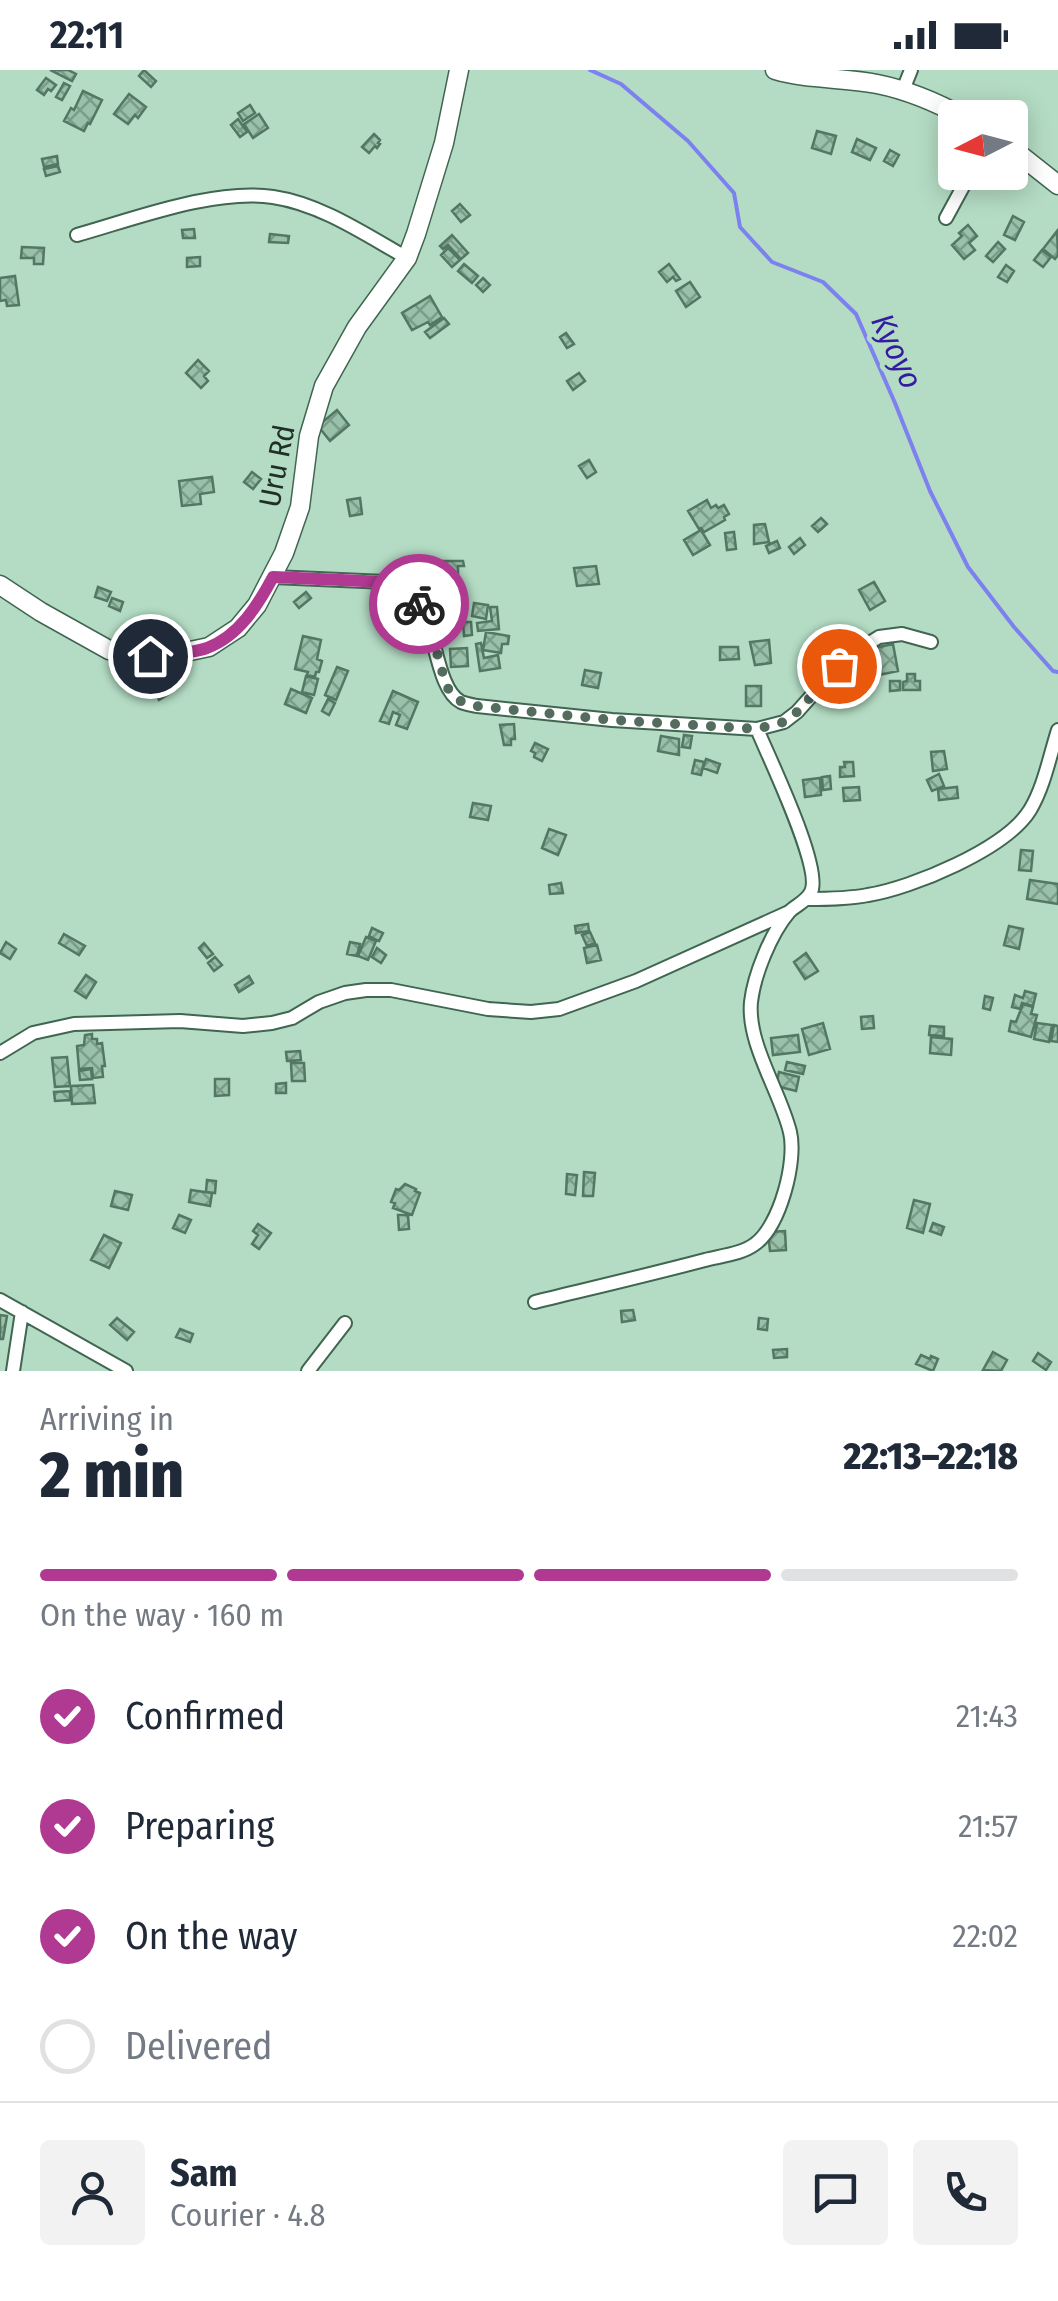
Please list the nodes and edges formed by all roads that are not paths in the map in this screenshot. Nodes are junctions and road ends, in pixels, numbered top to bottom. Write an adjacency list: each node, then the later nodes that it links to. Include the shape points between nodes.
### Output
1 (456, 70): 11 (street, Uru Rd, via 444,143)
2 (775, 70): 4 (street)
3 (910, 70): 4 (street)
4 (902, 90): 5 (street)
5 (938, 106)
6 (1028, 161): 7 (street)
7 (1058, 185)
8 (961, 190): 9 (street)
9 (946, 218)
10 (77, 235): 11 (street, via 247,194 313,209)
11 (407, 258): 12 (street, Uru Rd, via 324,386 300,507)
12 (273, 577): 13 (street, Uru Rd, via 238,628 209,647 150,656 109,650); 15 (street, via 402,588 418,601 446,685 462,702)
13 (0, 586)
14 (931, 642): 15 (street, via 902,634 879,637 839,666 784,722)
15 (757, 729): 17 (street, via 809,856 814,882)
16 (1058, 730): 17 (street, via 1030,810 1011,832 949,869 892,890)
17 (806, 900): 18 (street)
18 (789, 912): 19 (street, via 559,1009 488,1009 366,990 272,1023 74,1024 33,1033); 21 (street, via 763,958 750,1008 792,1138 788,1185 768,1228 756,1244 738,1251)
19 (0, 1053)
20 (0, 1300): 22 (street)
21 (535, 1302)
22 (22, 1312): 24 (street); 25 (street)
23 (345, 1323): 26 (street)
24 (13, 1371)
25 (126, 1371)
26 (308, 1371)

